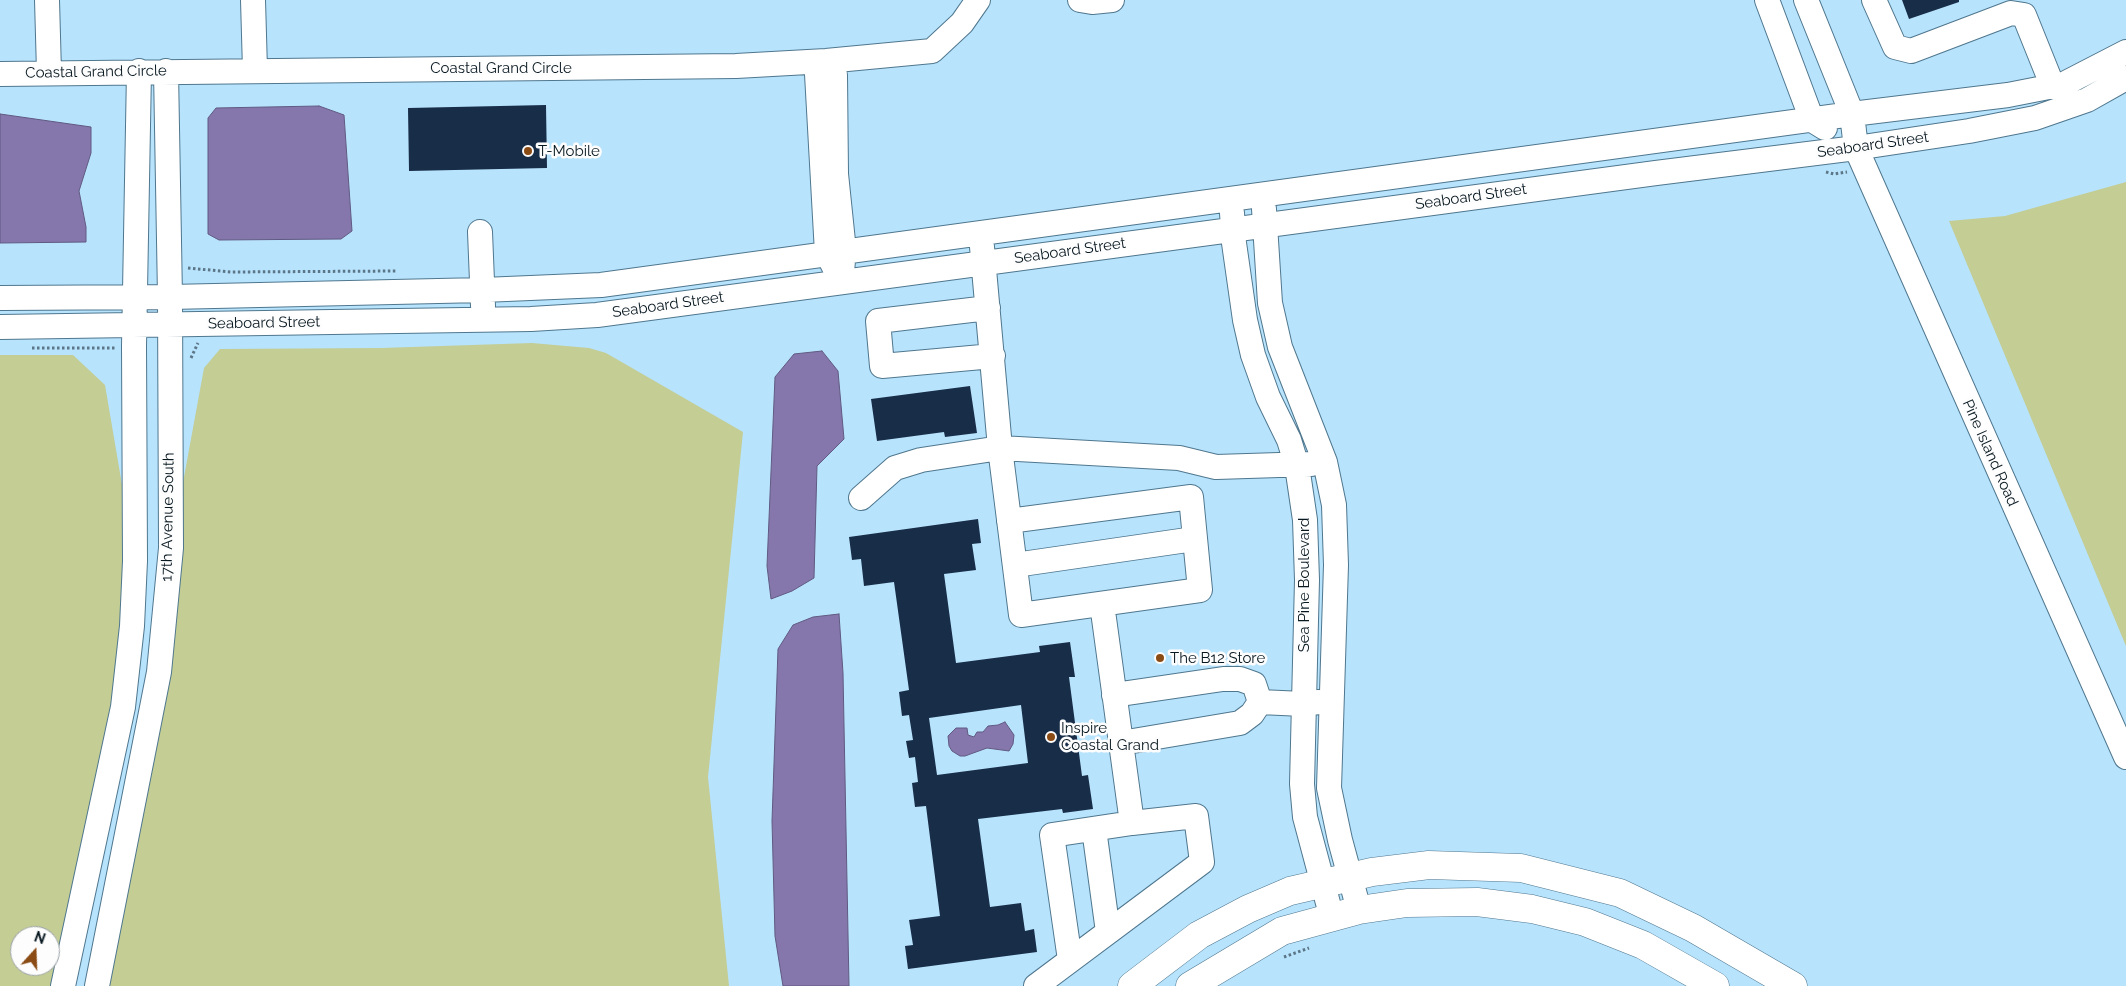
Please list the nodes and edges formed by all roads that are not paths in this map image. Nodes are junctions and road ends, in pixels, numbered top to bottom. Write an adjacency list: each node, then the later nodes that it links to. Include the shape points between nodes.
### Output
1 (46, 0): 15 (street)
2 (253, 0): 12 (street)
3 (978, 0): 11 (street, Coastal Grand Circle, via 962,23 932,51)
4 (1080, 0): 5 (street)
5 (1112, 0)
6 (1768, 0): 20 (street)
7 (1806, 0): 19 (street, Pine Island Road)
8 (1874, 0): 9 (street, via 1895,47 1910,51)
9 (2008, 6): 18 (street, via 2024,15)
10 (2126, 52): 18 (street, Seaboard Street)
11 (826, 61): 12 (street, Coastal Grand Circle, via 736,66); 28 (street, via 835,75)
12 (255, 70): 14 (street, Coastal Grand Circle)
13 (139, 71): 14 (street, Coastal Grand Circle); 15 (street, Coastal Grand Circle); 32 (street)
14 (166, 71): 33 (street, 17th Avenue South)
15 (49, 72): 16 (street, Coastal Grand Circle)
16 (0, 74)
17 (2126, 78): 21 (street, Seaboard Street, via 2087,100 2036,118)
18 (2053, 87): 19 (street, Seaboard Street)
19 (1852, 114): 20 (street, Seaboard Street); 21 (street, Pine Island Road)
20 (1812, 120): 21 (street); 22 (street, Seaboard Street)
21 (1856, 148): 24 (street, Seaboard Street); 56 (street, Pine Island Road)
22 (1262, 194): 23 (street, Seaboard Street); 24 (street, Sea Pine Boulevard)
23 (1231, 198): 25 (street, Sea Pine Boulevard); 27 (street, Seaboard Street)
24 (1265, 225): 25 (street, Seaboard Street); 43 (street, Sea Pine Boulevard, via 1270,303 1280,347)
25 (1233, 229): 29 (street, Seaboard Street); 44 (street, Sea Pine Boulevard, via 1253,355)
26 (480, 232): 31 (street)
27 (981, 233): 28 (street, Seaboard Street); 29 (street)
28 (835, 252): 30 (street); 31 (street, Seaboard Street, via 601,285)
29 (984, 262): 30 (street, Seaboard Street); 35 (street)
30 (842, 281): 36 (street, Seaboard Street, via 568,318)
31 (483, 290): 33 (street, Seaboard Street); 36 (street)
32 (136, 297): 33 (street, Seaboard Street); 34 (street, Seaboard Street); 38 (street)
33 (170, 297): 37 (street, 17th Avenue South)
34 (0, 298)
35 (988, 308): 40 (street); 40 (street, via 878,321 882,366)
36 (484, 320): 37 (street, Seaboard Street)
37 (169, 325): 38 (street, Seaboard Street); 58 (street, 17th Avenue South, via 171,548 160,672)
38 (135, 326): 39 (street, Seaboard Street); 57 (street, via 132,626 123,707)
39 (0, 327)
40 (993, 356): 41 (street)
41 (1000, 448): 42 (street, via 1179,458); 46 (street, via 922,460 895,468); 47 (street)
42 (1196, 462): 44 (street, via 1216,467); 45 (street)
43 (1325, 462): 44 (street); 52 (street, Sea Pine Boulevard, via 1334,505)
44 (1297, 466): 54 (street, Sea Pine Boulevard, via 1305,520 1307,580)
45 (1191, 496): 47 (street); 48 (street)
46 (861, 498)
47 (1010, 521): 49 (street)
48 (1194, 539): 49 (street); 50 (street, via 1200,590)
49 (1015, 566): 50 (street, via 1021,615)
50 (1102, 604): 51 (street)
51 (1114, 695): 53 (street, via 1240,679 1254,684); 55 (street)
52 (1333, 701): 54 (street); 61 (street, Sea Pine Boulevard, via 1329,788)
53 (1260, 702): 54 (street); 55 (street, via 1240,723)
54 (1303, 704): 62 (street, Sea Pine Boulevard, via 1305,817)
55 (1121, 743): 59 (street)
56 (2126, 757)
57 (111, 758): 58 (street); 67 (street)
58 (141, 765): 68 (street, 17th Avenue South)
59 (1132, 823): 60 (street); 65 (street, via 1196,816 1202,862)
60 (1094, 829): 65 (street); 66 (street, via 1052,835)
61 (1350, 877): 62 (main road); 63 (street, Sea Pine Boulevard); 73 (main road, via 1429,865 1522,868 1620,892 1693,928)
62 (1321, 883): 64 (street, Sea Pine Boulevard); 70 (main road, via 1290,891 1199,935)
63 (1359, 910): 64 (main road); 72 (main road, via 1407,903 1469,902 1532,909 1586,922 1643,945)
64 (1332, 918): 71 (main road, via 1282,931)
65 (1108, 932): 66 (street)
66 (1070, 960): 69 (street)
67 (63, 986)
68 (97, 986)
69 (1036, 986)
70 (1132, 986)
71 (1190, 986)
72 (1716, 986)
73 (1793, 986)

